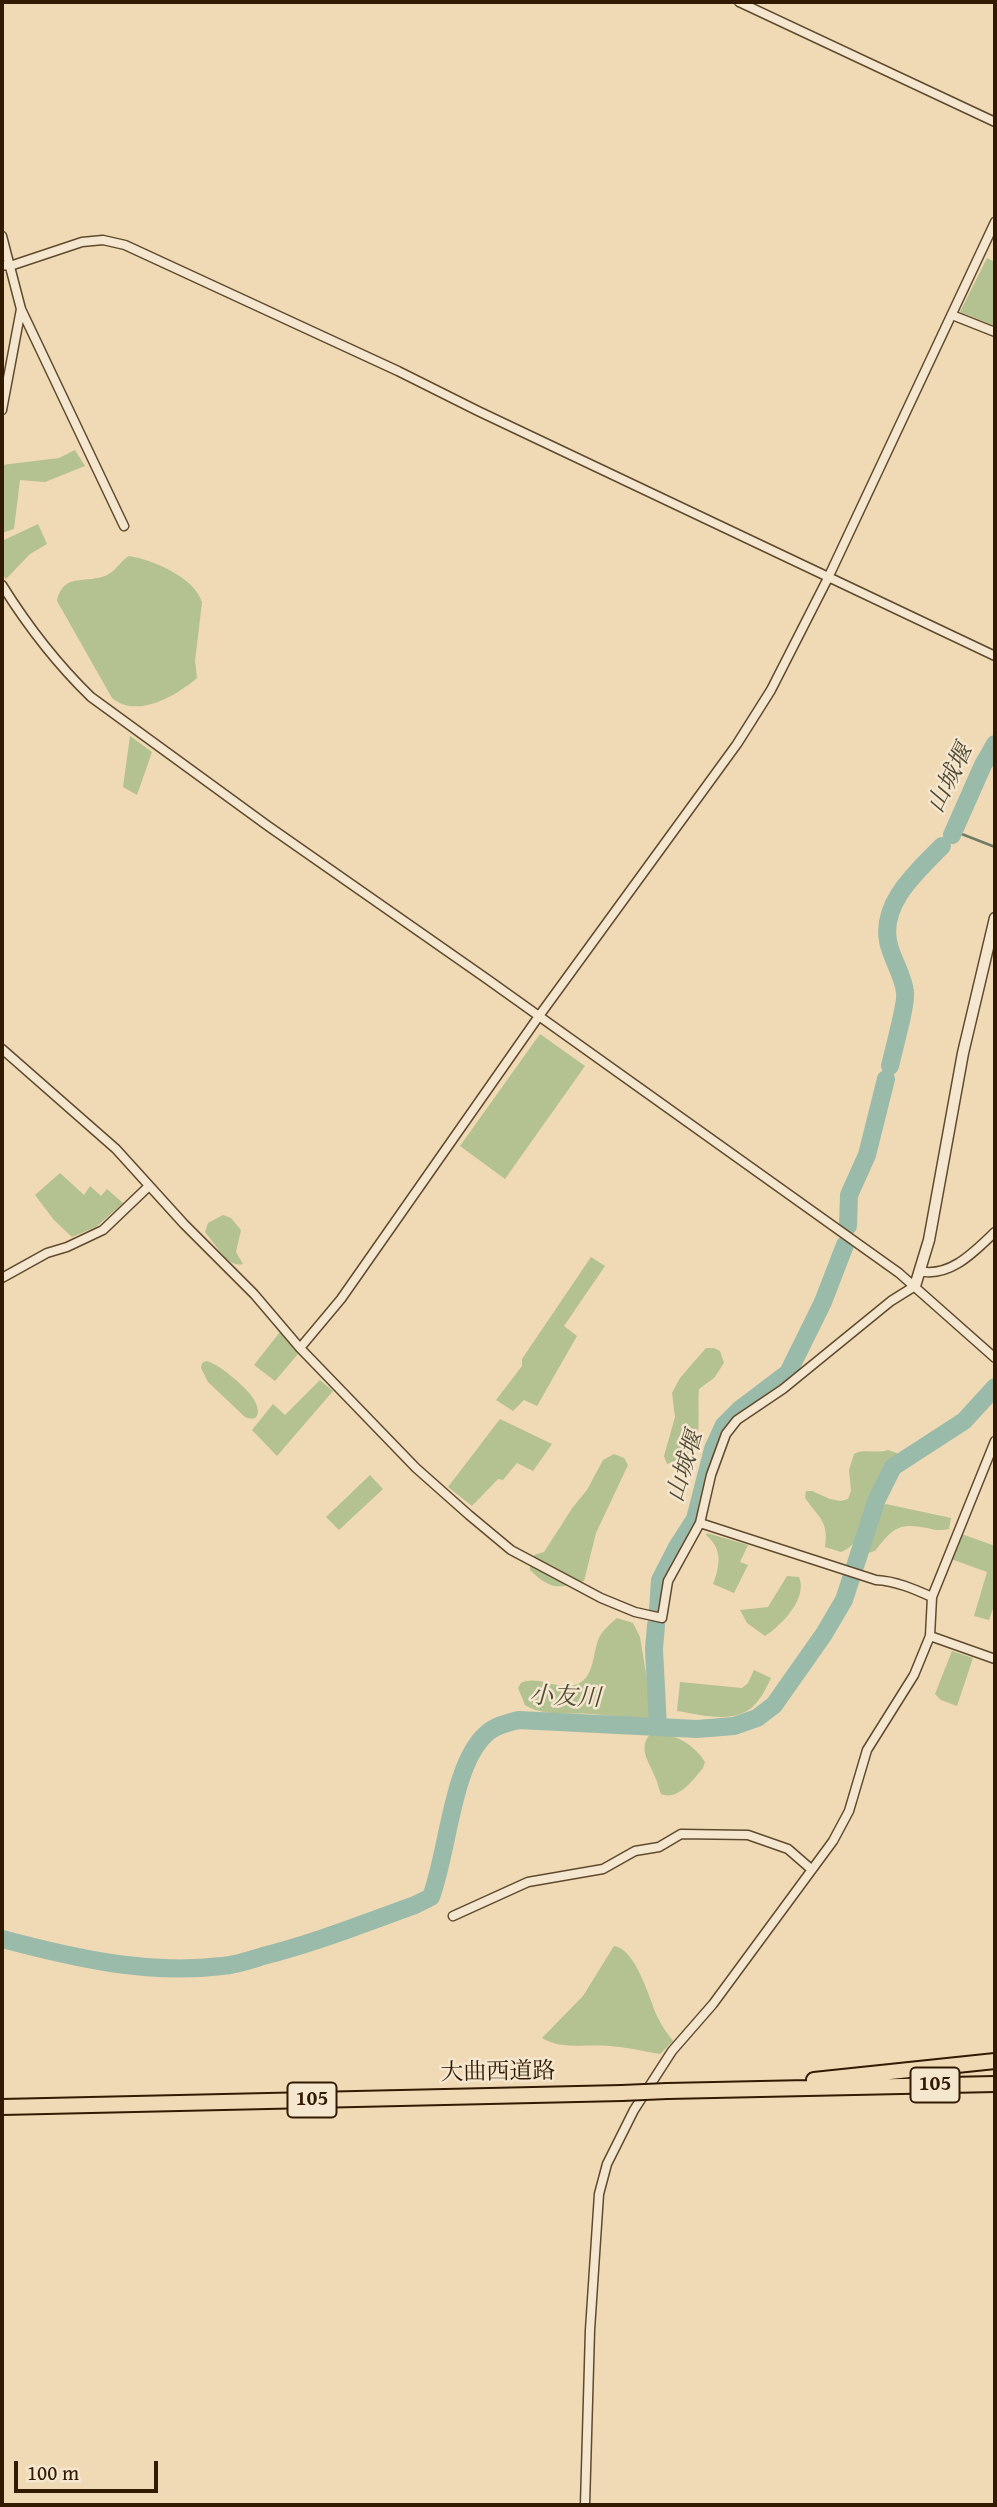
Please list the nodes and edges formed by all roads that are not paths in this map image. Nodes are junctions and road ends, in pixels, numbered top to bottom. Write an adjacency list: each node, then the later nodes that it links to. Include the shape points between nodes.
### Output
1 (739, 2): 2 (street)
2 (995, 122)
3 (995, 222): 7 (street)
4 (2, 236): 5 (street)
5 (6, 265): 6 (street); 11 (street, via 82,242 125,245)
6 (21, 309): 9 (street); 10 (street)
7 (952, 315): 8 (street); 11 (street)
8 (995, 332)
9 (2, 410)
10 (124, 526)
11 (828, 578): 13 (street); 15 (street, via 771,690 737,744)
12 (2, 585): 15 (street, via 68,675 91,697)
13 (995, 656)
14 (995, 918): 19 (street)
15 (539, 1016): 21 (street); 22 (street, via 341,1299)
16 (2, 1049): 17 (street, via 116,1149)
17 (149, 1186): 20 (street, via 103,1230); 22 (street)
18 (995, 1232): 19 (street, via 967,1259 943,1270)
19 (919, 1271): 21 (street)
20 (2, 1278)
21 (915, 1286): 23 (street); 25 (street, via 737,1420 719,1448)
22 (300, 1348): 25 (street, via 416,1468 479,1524 512,1550 601,1598 662,1618 668,1581)
23 (995, 1358)
24 (995, 1441): 26 (street)
25 (700, 1523): 26 (street)
26 (932, 1597): 27 (street)
27 (930, 1636): 28 (street); 29 (street, via 914,1675 867,1750 849,1811)
28 (995, 1659)
29 (811, 1869): 30 (street, via 788,1849 748,1835 681,1834 603,1869 528,1882); 37 (street, via 713,2004 672,2052 634,2110 601,2180)
30 (453, 1916)
31 (995, 2061): 34 (highway)
32 (995, 2084): 33 (highway, 大曲西道路 / 105)
33 (874, 2087): 34 (highway, 大曲西道路 / 105); 35 (highway)
34 (712, 2090): 36 (highway, 大曲西道路 / 105, bridge)
35 (995, 2091)
36 (2, 2107)
37 (584, 2505)

